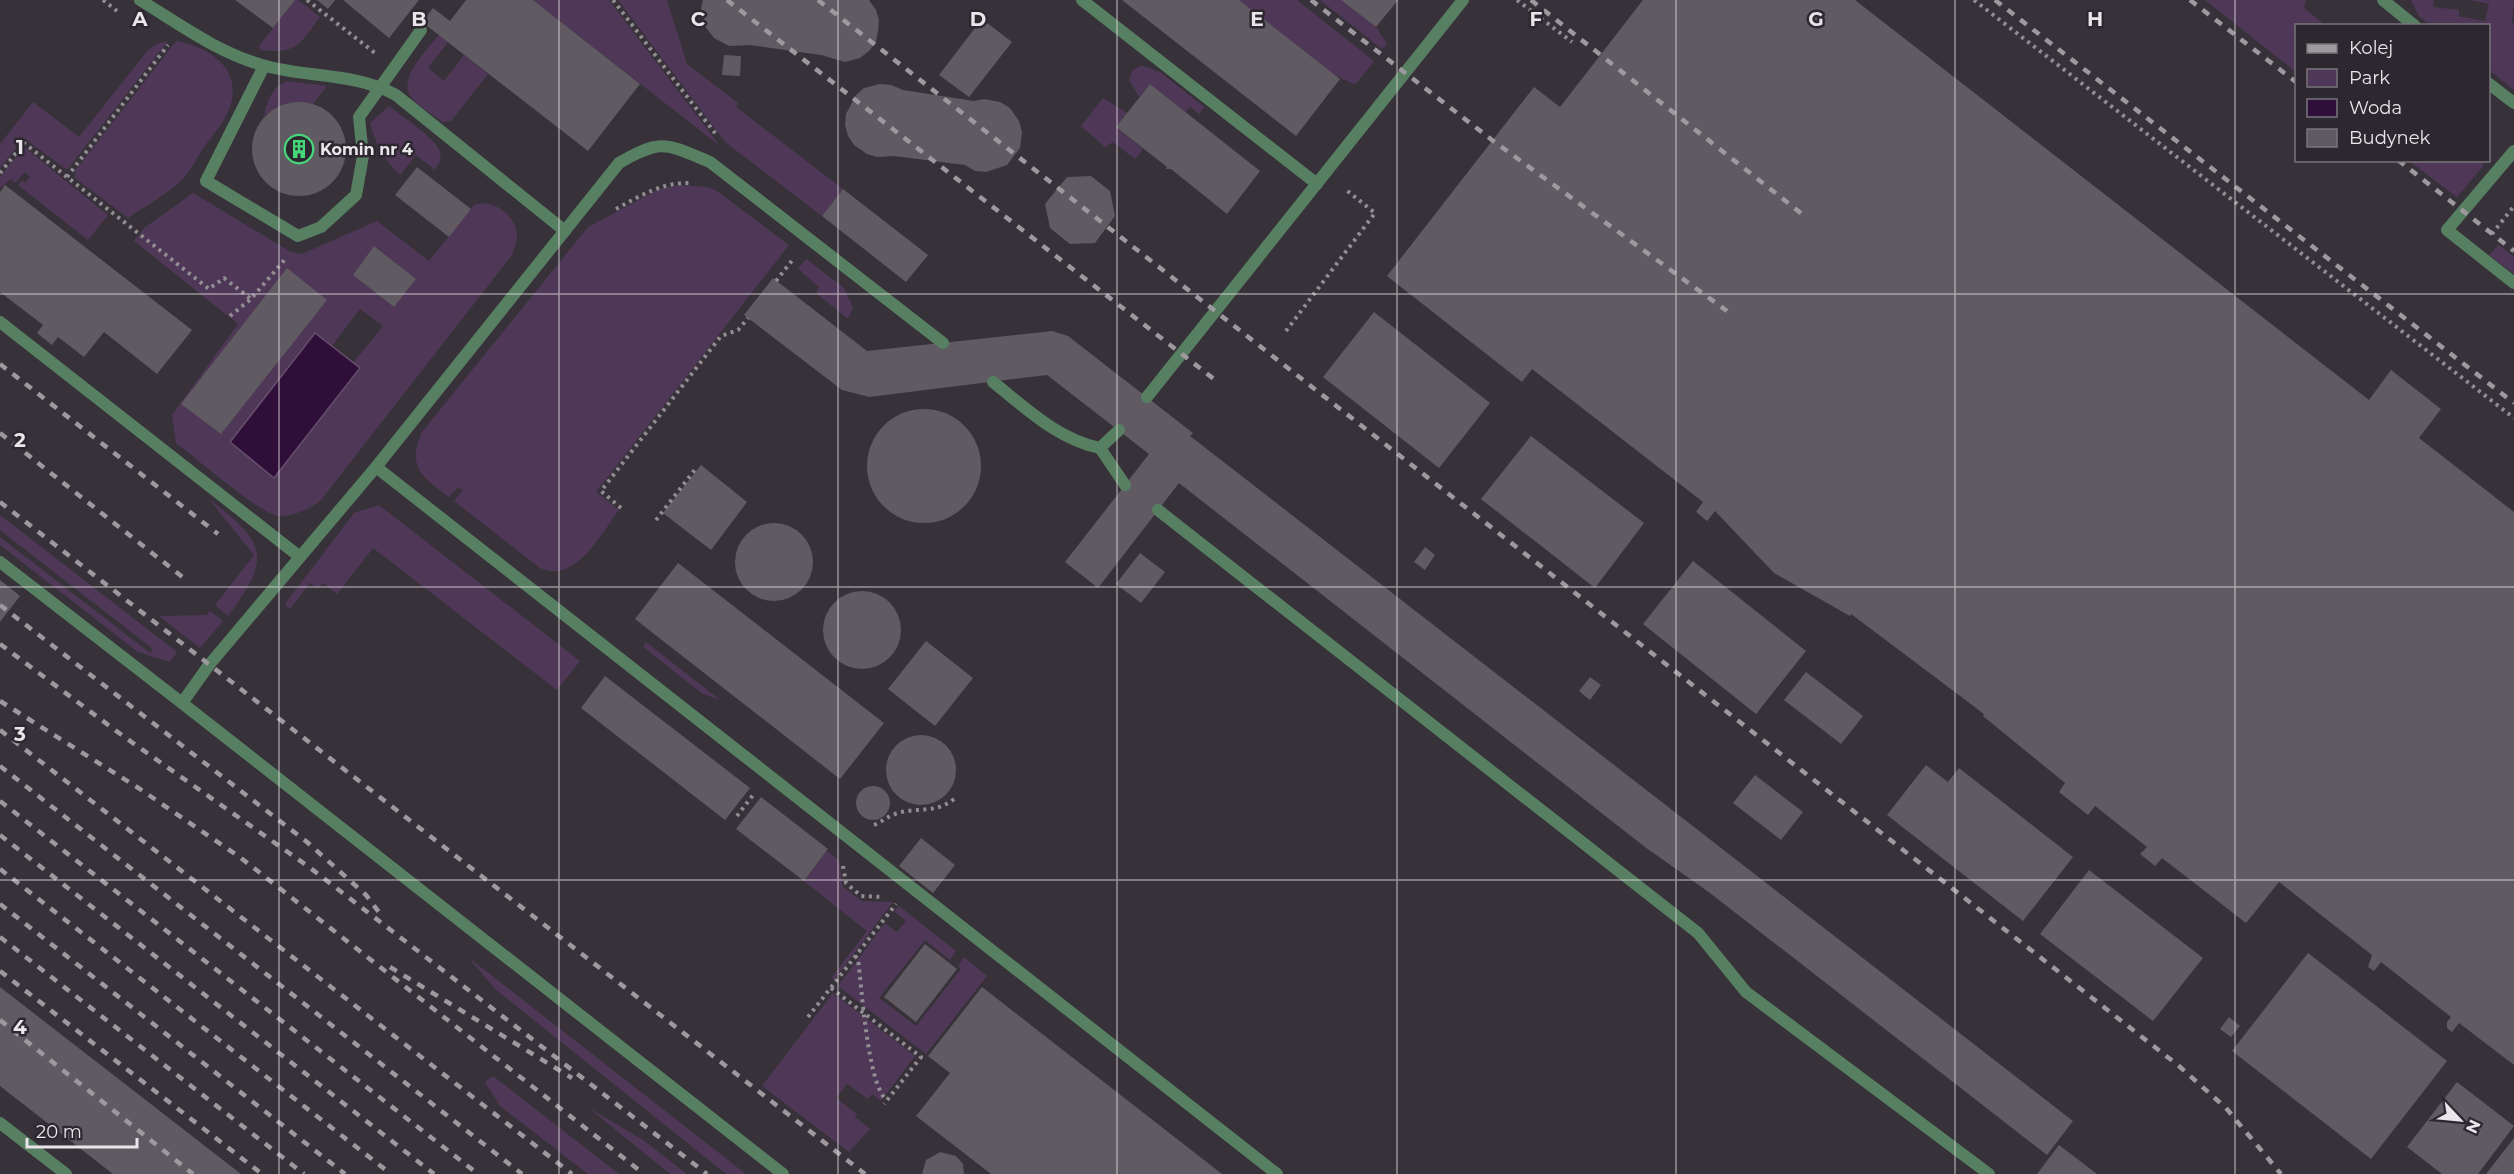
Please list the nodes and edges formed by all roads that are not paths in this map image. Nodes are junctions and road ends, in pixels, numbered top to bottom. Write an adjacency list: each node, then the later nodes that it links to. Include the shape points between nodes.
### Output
1 (140, 0): 7 (lane, via 233,55)
2 (1082, 0): 12 (lane)
3 (1463, 0): 12 (lane)
4 (2383, 0): 5 (lane)
5 (2413, 24)
6 (421, 30): 9 (lane)
7 (264, 66): 9 (lane); 9 (lane, via 206,181 298,236 321,227 356,195 363,156 358,117)
8 (2490, 85): 10 (lane)
9 (382, 87): 13 (lane)
10 (2514, 104)
11 (2514, 151): 14 (lane, via 2447,230)
12 (1317, 184): 18 (lane)
13 (565, 231): 16 (lane, via 619,163 644,148 669,145 710,162); 21 (lane)
14 (2514, 283)
15 (0, 322): 24 (lane)
16 (943, 343)
17 (993, 382): 20 (lane, via 1059,434)
18 (1147, 397)
19 (1119, 430): 20 (lane)
20 (1100, 448): 22 (lane)
21 (376, 467): 24 (lane); 30 (lane)
22 (1125, 485)
23 (1158, 510): 31 (lane, via 1698,933 1746,992)
24 (300, 557): 26 (lane)
25 (0, 562): 26 (lane)
26 (182, 703): 29 (lane)
27 (0, 1123): 28 (lane)
28 (66, 1174)
29 (783, 1174)
30 (1277, 1174)
31 (1989, 1174)

